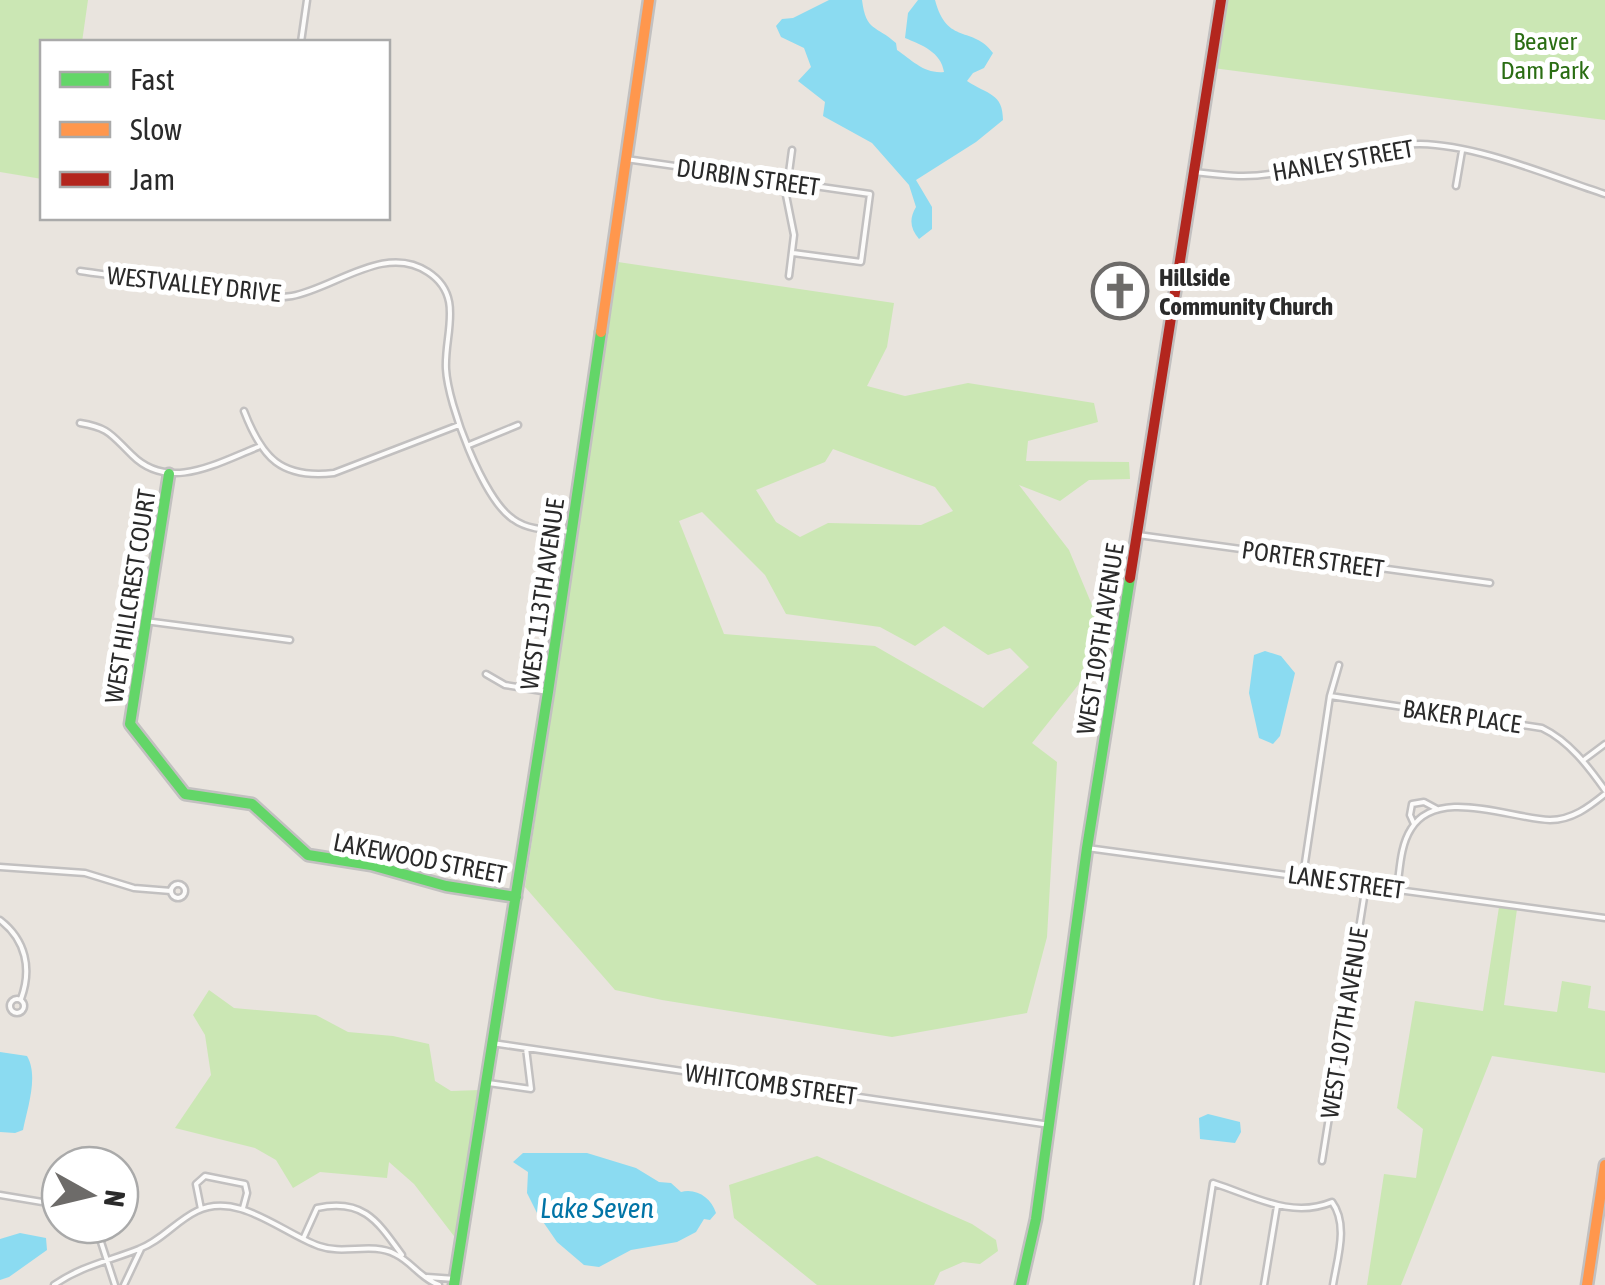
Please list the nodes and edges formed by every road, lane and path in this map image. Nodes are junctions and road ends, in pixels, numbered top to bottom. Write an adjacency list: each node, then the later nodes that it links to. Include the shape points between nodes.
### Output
1 (306, 0): 4 (street)
2 (649, 0): 7 (street, WEST 113TH AVENUE)
3 (1221, 0): 8 (street, WEST 109TH AVENUE)
4 (301, 40)
5 (792, 150): 9 (street)
6 (1462, 151): 8 (street, HANLEY STREET, via 1390,146 1271,174); 10 (street); 11 (street, HANLEY STREET)
7 (626, 159): 9 (street, DURBIN STREET); 22 (street, WEST 113TH AVENUE)
8 (1194, 172): 23 (street, WEST 109TH AVENUE)
9 (788, 182): 12 (street); 12 (street, DURBIN STREET, via 870,194 861,262)
10 (1456, 186)
11 (1605, 194)
12 (794, 253): 14 (street)
13 (80, 271): 17 (street, WESTVALLEY DRIVE, via 286,296 378,264 408,263 447,292 452,320 446,366)
14 (789, 276)
15 (244, 412): 20 (street)
16 (80, 423): 21 (street, via 104,428 142,465)
17 (459, 425): 19 (street, WESTVALLEY DRIVE); 20 (street, via 334,473 296,473)
18 (518, 426): 19 (street)
19 (470, 446): 22 (street, WESTVALLEY DRIVE, via 486,487 515,522)
20 (258, 447): 21 (street, via 190,474)
21 (169, 474): 25 (street, WEST HILLCREST COURT)
22 (572, 532): 29 (street, WEST 113TH AVENUE)
23 (1136, 534): 24 (street, PORTER STREET); 37 (street, WEST 109TH AVENUE)
24 (1490, 583)
25 (146, 621): 26 (street); 31 (street, WEST HILLCREST COURT)
26 (290, 640)
27 (1339, 665): 30 (street)
28 (486, 674): 29 (street)
29 (548, 692): 43 (street, WEST 113TH AVENUE)
30 (1330, 696): 33 (street, BAKER PLACE, via 1542,728); 39 (street)
31 (130, 724): 43 (street, LAKEWOOD STREET, via 184,794 252,804 308,855)
32 (1605, 744): 33 (street)
33 (1583, 760): 34 (street, BAKER PLACE)
34 (1605, 792): 35 (street, via 1585,810 1552,820 1454,806)
35 (1436, 810): 36 (street); 36 (street, via 1412,804)
36 (1414, 824): 41 (street)
37 (1087, 848): 39 (street, LANE STREET); 50 (street, WEST 109TH AVENUE)
38 (0, 867): 42 (street, via 85,873)
39 (1303, 876): 40 (street, LANE STREET)
40 (1366, 886): 41 (street, LANE STREET); 51 (street, WEST 107TH AVENUE)
41 (1398, 890): 44 (street, LANE STREET)
42 (172, 892)
43 (516, 897): 47 (street, WEST 113TH AVENUE)
44 (1605, 918)
45 (0, 920): 46 (street, via 25,954)
46 (21, 999)
47 (492, 1043): 48 (street, WHITCOMB STREET); 49 (street, WEST 113TH AVENUE)
48 (526, 1048): 49 (street, via 531,1089); 50 (street, WHITCOMB STREET)
49 (486, 1083): 67 (street, WEST 113TH AVENUE)
50 (1050, 1124): 72 (street, WEST 109TH AVENUE)
51 (1322, 1161)
52 (1605, 1165): 58 (street)
53 (0, 1195): 54 (street)
54 (40, 1202)
55 (1277, 1204): 73 (street, via 1213,1183); 74 (street); 75 (street, via 1312,1210 1332,1202 1341,1228)
56 (201, 1209): 57 (street); 57 (street, via 196,1184 204,1176 246,1184); 62 (street)
57 (243, 1209): 60 (street)
58 (1601, 1214): 76 (street)
59 (386, 1234): 60 (street, via 369,1213 324,1206); 63 (street); 65 (street)
60 (303, 1239): 63 (street, via 342,1252)
61 (102, 1245): 64 (street)
62 (141, 1249): 64 (street); 70 (street)
63 (384, 1250): 65 (street)
64 (105, 1259): 68 (street); 69 (street)
65 (408, 1263): 66 (street)
66 (422, 1277): 67 (street); 71 (street)
67 (455, 1282)
68 (54, 1285)
69 (115, 1285)
70 (124, 1285)
71 (439, 1285)
72 (1021, 1285)
73 (1197, 1285)
74 (1264, 1285)
75 (1332, 1285)
76 (1587, 1285)

